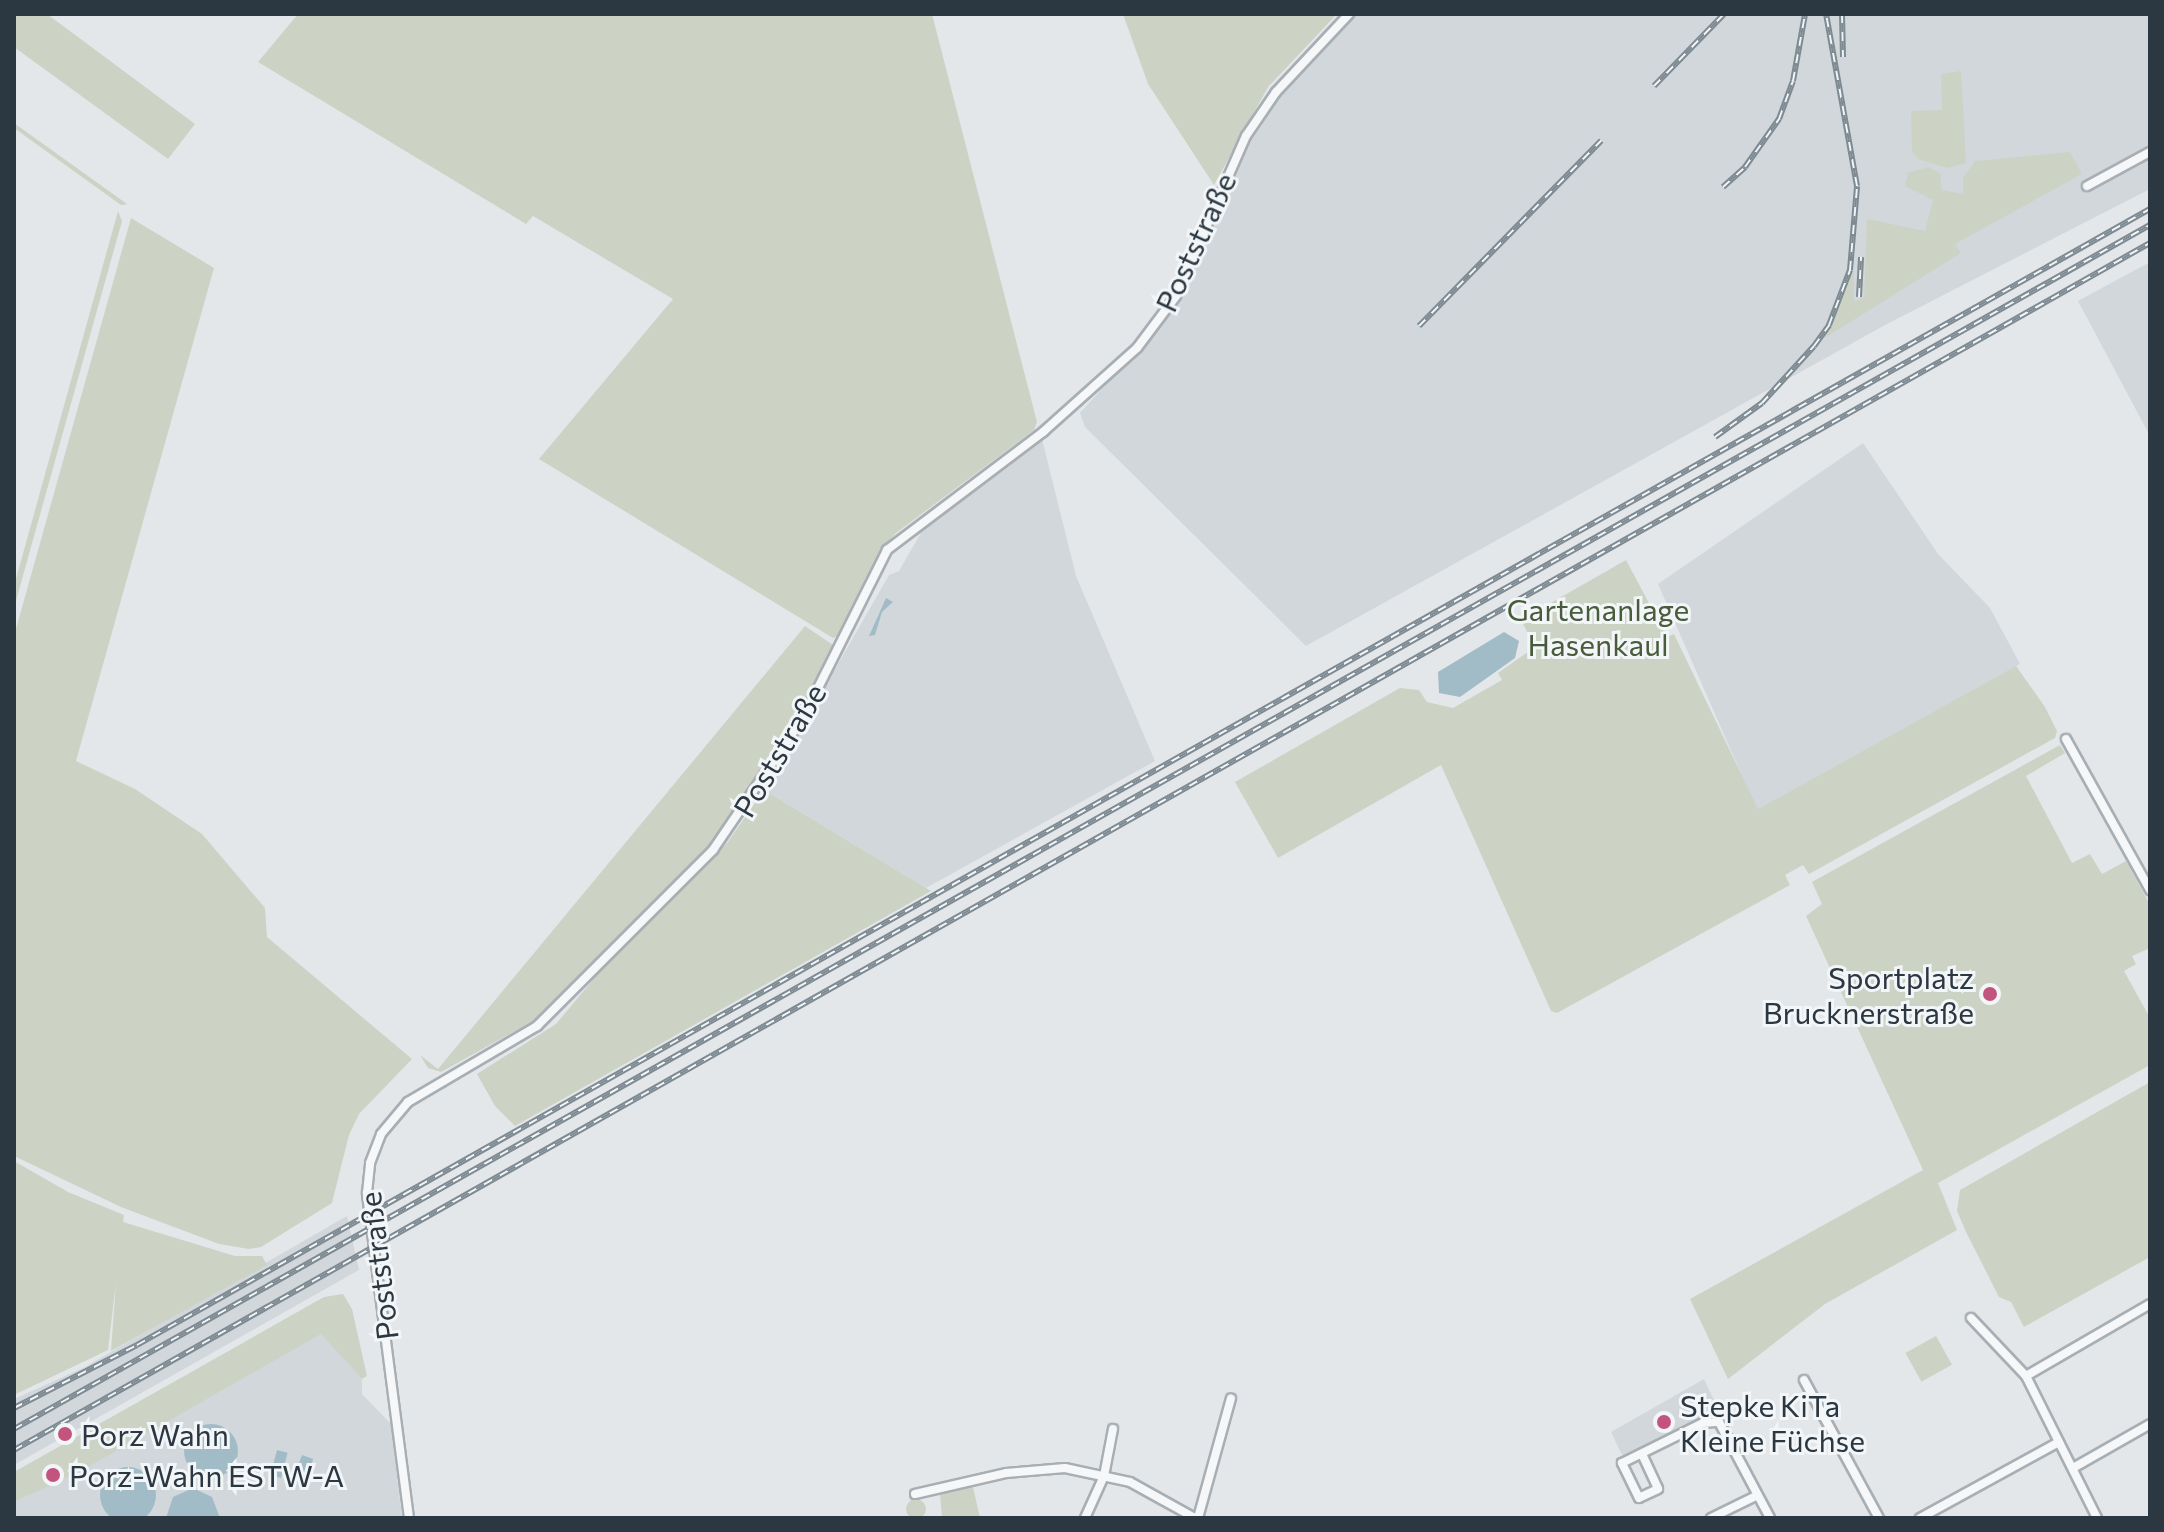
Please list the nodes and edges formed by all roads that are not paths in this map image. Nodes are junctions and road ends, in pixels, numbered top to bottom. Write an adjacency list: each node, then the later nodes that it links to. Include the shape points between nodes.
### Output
1 (1349, 14): 19 (street, Poststraße, via 1276,92 1246,136 1176,296 1137,348 1043,432 887,550 804,716 713,850 537,1026 408,1102 381,1134 370,1163 367,1193)
2 (2150, 152): 3 (street)
3 (2087, 186)
4 (2066, 739): 5 (street)
5 (2150, 890)
6 (2150, 1304): 8 (street)
7 (1971, 1318): 8 (street)
8 (2026, 1376): 13 (street)
9 (1804, 1380): 24 (street)
10 (1231, 1398): 21 (street)
11 (2150, 1424): 15 (street)
12 (1113, 1429): 16 (street)
13 (2059, 1442): 15 (street); 25 (street)
14 (1642, 1454): 14 (street, via 1658,1489 1639,1498 1622,1463); 18 (street, via 1713,1420 1723,1426)
15 (2073, 1468): 26 (street)
16 (1104, 1476): 17 (street, via 1065,1468 1029,1469); 20 (street); 21 (street, via 1130,1482)
17 (915, 1494)
18 (1756, 1496): 22 (street); 23 (street)
19 (409, 1518)
20 (1085, 1518)
21 (1196, 1518)
22 (1711, 1518)
23 (1770, 1518)
24 (1879, 1518)
25 (1920, 1518)
26 (2097, 1518)

